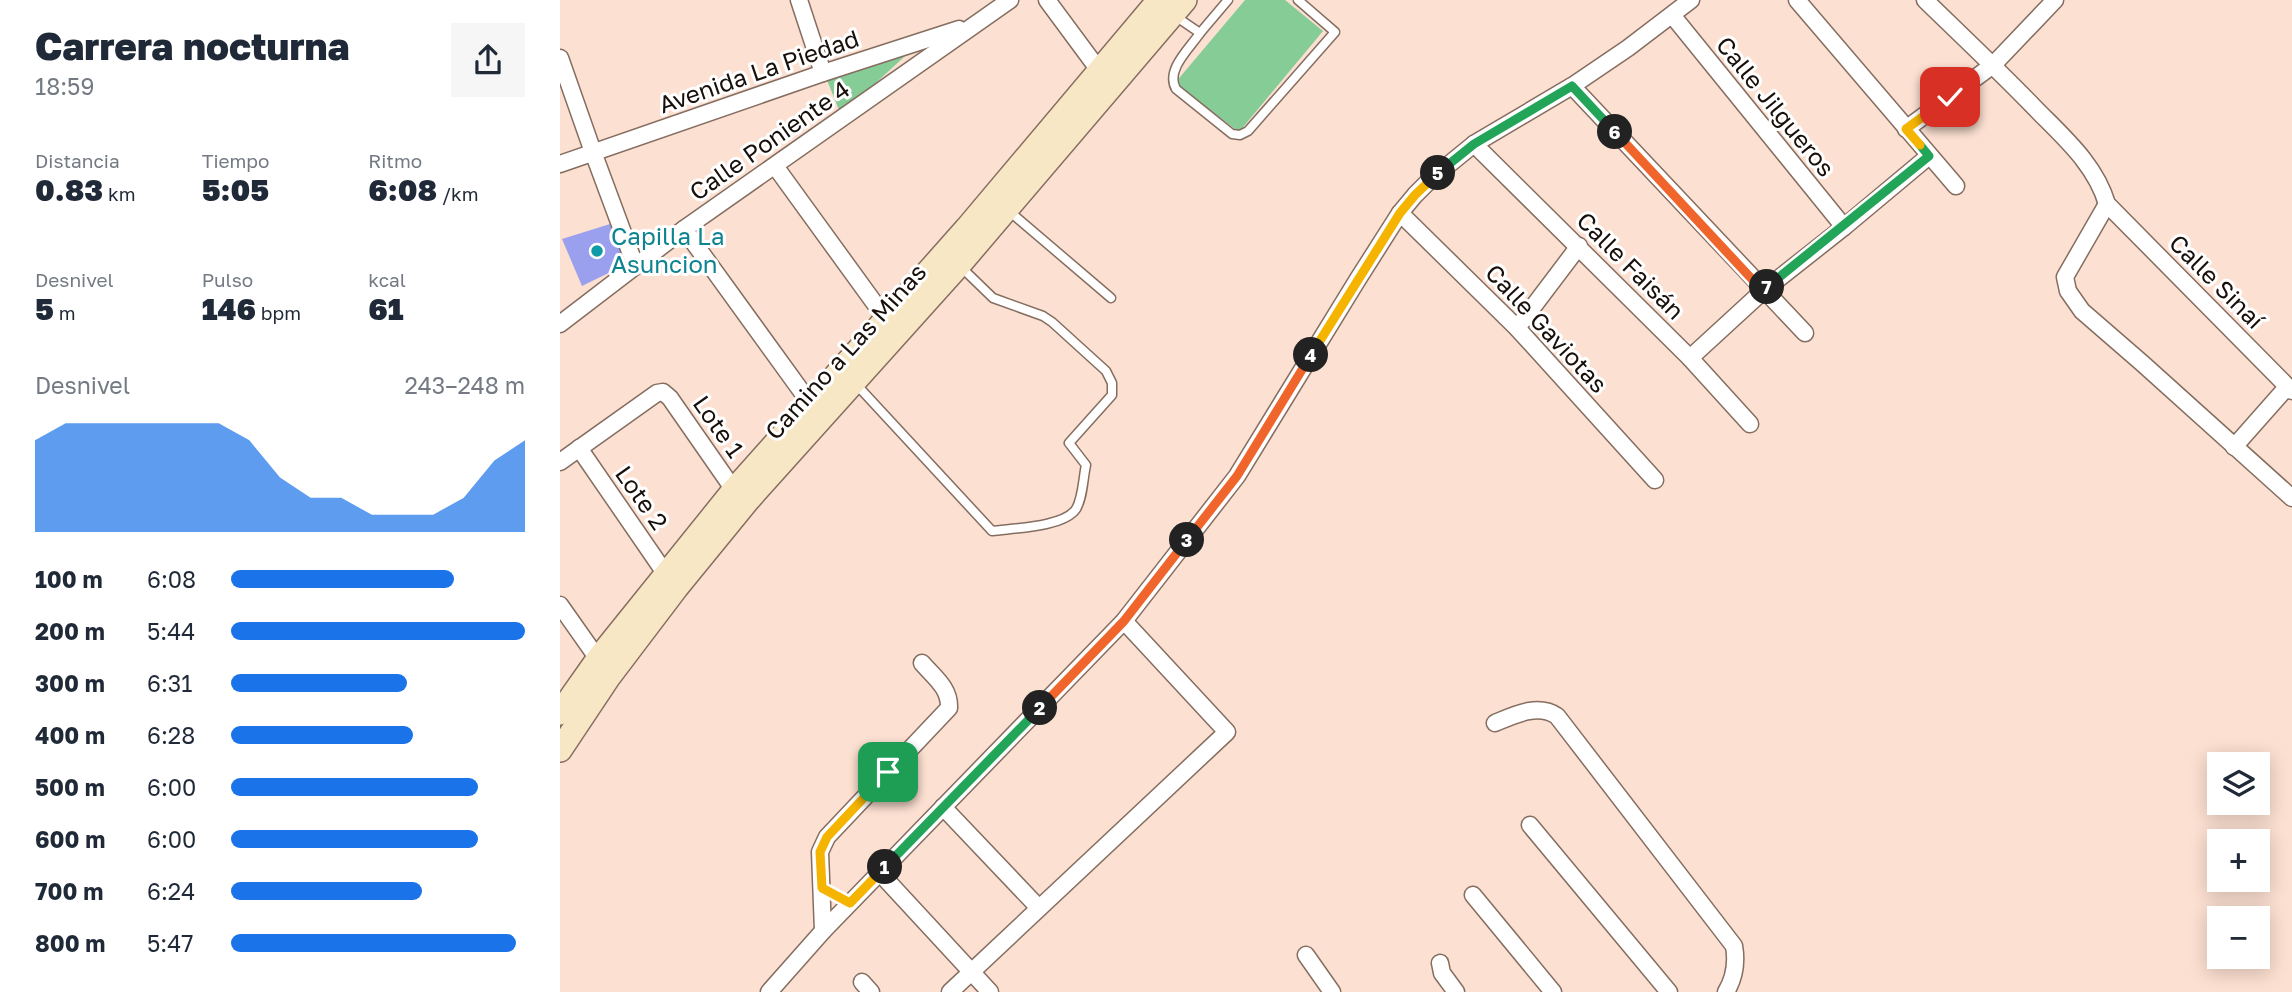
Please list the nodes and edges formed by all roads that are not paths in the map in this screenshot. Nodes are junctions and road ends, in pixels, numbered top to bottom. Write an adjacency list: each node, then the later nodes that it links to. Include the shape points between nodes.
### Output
1 (799, 0): 16 (street)
2 (1010, 0): 12 (street, Calle Poniente 4)
3 (1047, 0): 17 (street)
4 (1228, 0): 13 (lane)
5 (1298, 0): 13 (lane, via 1335,32 1240,135 1232,134 1172,82 1172,73)
6 (1690, 0): 11 (street)
7 (1797, 0): 19 (street)
8 (1925, 0): 15 (street)
9 (2055, 0): 15 (street)
10 (1172, 5): 13 (lane); 17 (street, Camino a Las Minas)
11 (1672, 15): 18 (street); 29 (street, Calle Jilgueros)
12 (972, 24): 16 (street, Avenida La Piedad); 24 (street, Calle Poniente 4)
13 (1200, 33)
14 (560, 58): 21 (street)
15 (1993, 65): 19 (street); 26 (street, via 2084,159)
16 (823, 73): 21 (street, Avenida La Piedad)
17 (1105, 78): 27 (street, Camino a Las Minas); 36 (street, Camino a Las Minas)
18 (1572, 86): 20 (street); 34 (street)
19 (1906, 129): 22 (street)
20 (1474, 144): 28 (street, via 1431,179); 31 (street, Calle Faisán)
21 (593, 152): 23 (street, Avenida La Piedad); 32 (street)
22 (1929, 156): 25 (street); 29 (street)
23 (560, 164)
24 (775, 166): 30 (street, Calle Poniente 4); 36 (street)
25 (1956, 186)
26 (2107, 204): 42 (street, Calle Sinaí); 45 (street, via 2065,277 2072,299)
27 (1007, 209): 33 (street, Camino a Las Minas); 35 (lane)
28 (1400, 213): 38 (street, Calle Gaviotas); 53 (street, via 1237,476)
29 (1843, 227): 34 (street)
30 (684, 229): 32 (street, Calle Poniente 4); 43 (street)
31 (1578, 246): 38 (street); 40 (street, Calle Faisán)
32 (635, 265): 37 (street, Calle Poniente 4)
33 (959, 265): 41 (street, Camino a Las Minas); 41 (lane, via 993,298 1043,316 1106,371 1112,383 1112,395 1069,443 1086,465 1078,507 1058,522 992,531)
34 (1763, 291): 39 (street); 40 (street)
35 (1111, 298)
36 (886, 319): 43 (street, Camino a Las Minas)
37 (560, 324)
38 (1517, 328): 48 (street, Calle Gaviotas)
39 (1805, 333)
40 (1690, 358): 44 (street, Calle Faisán)
41 (853, 382): 43 (street, Camino a Las Minas)
42 (2290, 389): 45 (street)
43 (816, 411): 49 (street, Camino a Las Minas); 58 (street, Camino a Las Minas, via 608,678)
44 (1750, 424)
45 (2234, 447): 50 (street)
46 (579, 448): 47 (street); 49 (street, Lote 1, via 663,392); 51 (street, Lote 2)
47 (560, 462)
48 (1655, 480)
49 (734, 490): 51 (street, Camino a Las Minas)
50 (2292, 498)
51 (666, 573): 54 (street, Camino a Las Minas)
52 (560, 605): 54 (street)
53 (1124, 621): 59 (street); 65 (street, via 1227,732)
54 (598, 659): 56 (street, Camino a Las Minas)
55 (922, 663): 62 (street, via 947,690 949,708 827,837 820,852)
56 (560, 713)
57 (1495, 723): 77 (street, via 1531,711 1557,716 1734,946 1733,980)
58 (560, 750)
59 (943, 807): 61 (street); 65 (street)
60 (1530, 825): 76 (street)
61 (880, 873): 64 (street); 69 (street)
62 (822, 888): 64 (street); 66 (street)
63 (1473, 895): 75 (street)
64 (850, 903): 66 (street)
65 (1039, 908): 69 (street)
66 (823, 931): 70 (street)
67 (1306, 955): 73 (street)
68 (1440, 963): 74 (street)
69 (971, 972): 71 (street); 72 (street)
70 (769, 992)
71 (950, 992)
72 (990, 992)
73 (1332, 992)
74 (1455, 992)
75 (1553, 992)
76 (1669, 992)
77 (1726, 992)

